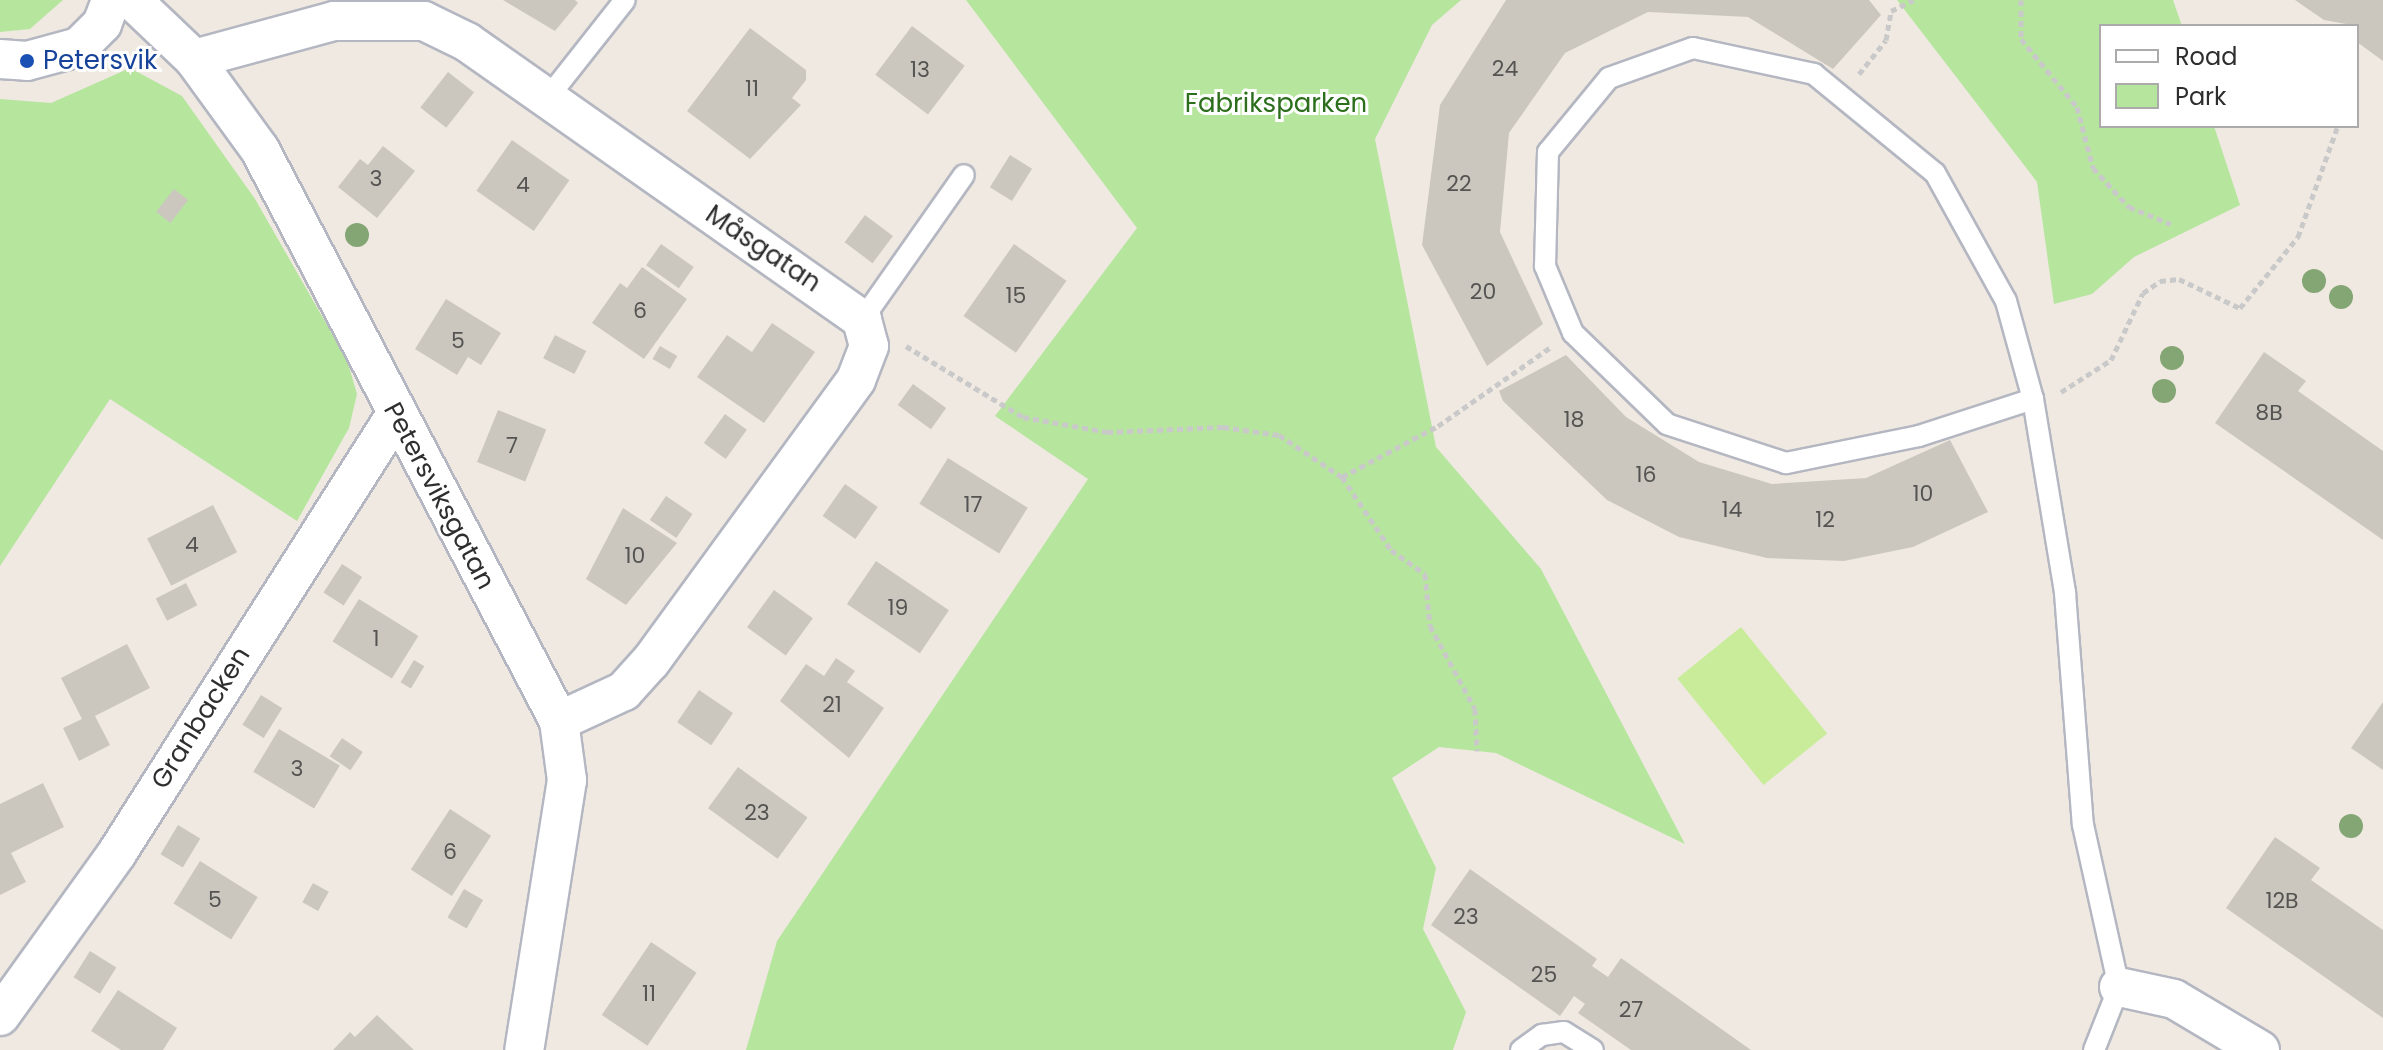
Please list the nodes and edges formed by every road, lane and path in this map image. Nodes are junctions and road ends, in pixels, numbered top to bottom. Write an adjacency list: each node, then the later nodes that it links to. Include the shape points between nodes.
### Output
1 (111, 0): 6 (street, via 102,24 79,47 27,61)
2 (132, 0): 7 (street, Petersviksgatan)
3 (625, 0): 9 (lane)
4 (1914, 0): 8 (path, via 1891,11 1886,40)
5 (2021, 0): 12 (path, via 2021,39 2077,107 2093,168 2129,207)
6 (0, 59)
7 (194, 59): 9 (street, Måsgatan, via 334,21 424,21 467,42); 17 (street, Petersviksgatan, via 283,188)
8 (1838, 94): 14 (lane, via 1814,74 1693,48 1609,78 1548,152 1545,266); 16 (lane, via 1935,173 2006,301)
9 (546, 100): 13 (street, Måsgatan)
10 (2337, 128): 15 (path, via 2298,237 2240,308 2179,279 2160,281 2143,293 2111,360)
11 (964, 175): 13 (lane)
12 (2171, 224)
13 (866, 333): 18 (path, via 907,346 1023,417 1107,432 1223,427 1279,435); 19 (street, via 856,380 650,662 615,697)
14 (1573, 333): 16 (lane, via 1667,424 1786,463 1919,436); 18 (path, via 1438,426)
15 (2082, 383)
16 (2033, 399): 21 (lane, via 2065,593 2083,825)
17 (395, 416): 19 (street, Petersviksgatan); 22 (street, Granbacken, via 117,853)
18 (1342, 477): 20 (path, via 1391,550 1425,574 1430,626 1475,709)
19 (559, 721): 23 (street, Petersviksgatan, via 567,780)
20 (1477, 751)
21 (2119, 987): 26 (lane); 27 (street, via 2174,999)
22 (0, 1016)
23 (524, 1050)
24 (1521, 1050): 25 (lane, via 1542,1035 1564,1032)
25 (1593, 1050)
26 (2094, 1050)
27 (2260, 1050)

